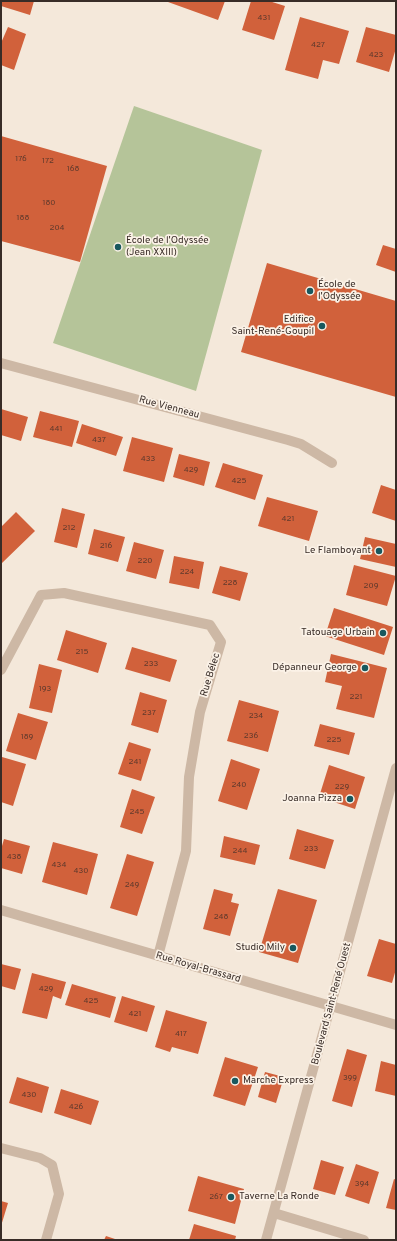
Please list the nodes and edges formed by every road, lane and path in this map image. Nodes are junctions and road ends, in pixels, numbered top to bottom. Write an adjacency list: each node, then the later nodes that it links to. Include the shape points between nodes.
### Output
1 (1, 363): 2 (street, Rue Vienneau, via 288,440 301,444)
2 (332, 464)
3 (1, 670): 7 (street, Rue Bélec, via 41,595 64,593 210,625 221,642 200,712 189,778 186,851)
4 (396, 768): 5 (street, Boulevard Saint-René Ouest)
5 (393, 794): 8 (street, Boulevard Saint-René Ouest)
6 (1, 910): 7 (street, Rue Royal-Brassard)
7 (158, 956): 8 (street, Rue Royal-Brassard)
8 (331, 1005): 9 (street, Rue Royal-Brassard); 11 (street, Boulevard Saint-René Ouest)
9 (396, 1025)
10 (1, 1148): 12 (street, via 40,1158 52,1165 59,1194)
11 (274, 1213): 13 (street, Boulevard Saint-René Ouest); 14 (street)
12 (46, 1240)
13 (266, 1240)
14 (364, 1240)

